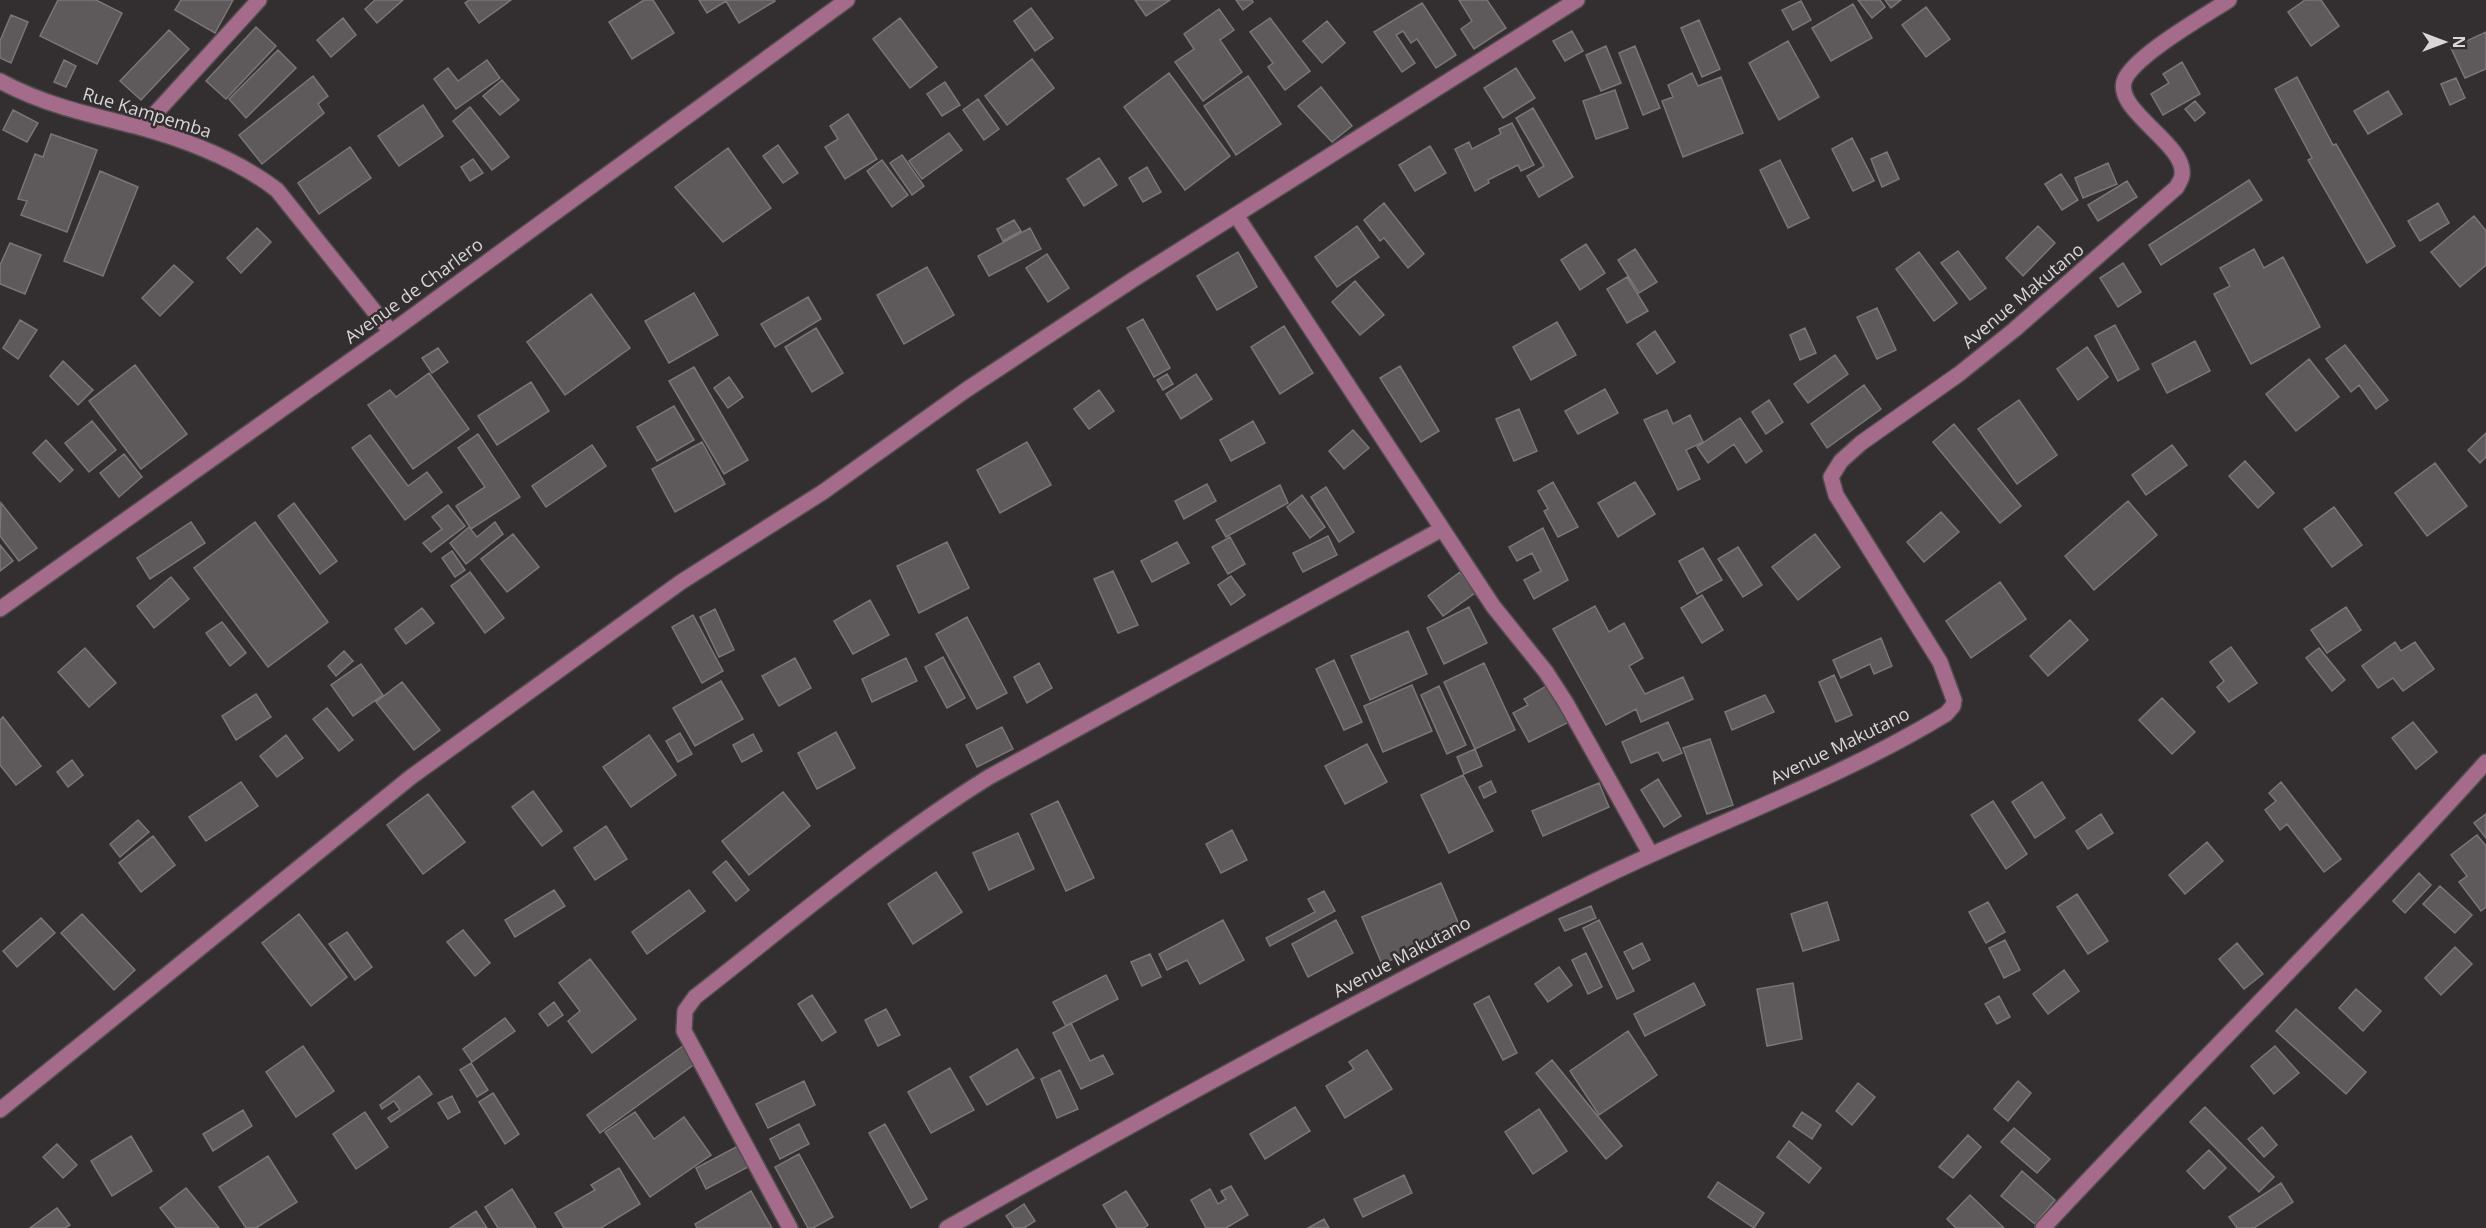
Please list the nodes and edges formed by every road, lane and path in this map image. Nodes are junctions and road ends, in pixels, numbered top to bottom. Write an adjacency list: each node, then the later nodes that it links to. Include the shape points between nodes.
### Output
1 (259, 0): 6 (street)
2 (847, 0): 8 (street, Avenue de Charlero)
3 (1577, 0): 7 (street)
4 (2229, 0): 12 (street, Avenue Makutano, via 2161,46 2132,69 2124,82 2130,104 2180,161 2182,174 2177,188 2014,330 1840,461 1831,477 1836,495 1940,662 1954,694 1953,706 1936,720 1846,767)
5 (0, 81): 6 (street, Rue Kampemba, via 43,101)
6 (142, 128): 8 (street, Rue Kampemba, via 215,155 277,190)
7 (1236, 215): 9 (street); 13 (street, via 976,384 823,492 681,582 421,770)
8 (391, 332): 10 (street, Avenue de Charlero)
9 (1442, 529): 12 (street, via 1493,606 1566,703); 14 (street, via 954,799 695,997 685,1011 684,1031)
10 (0, 609)
11 (2486, 762): 16 (street, via 2385,875 2160,1102)
12 (1650, 853): 15 (street, Avenue Makutano, via 1253,1056)
13 (0, 1110)
14 (790, 1228)
15 (947, 1228)
16 (2043, 1228)

